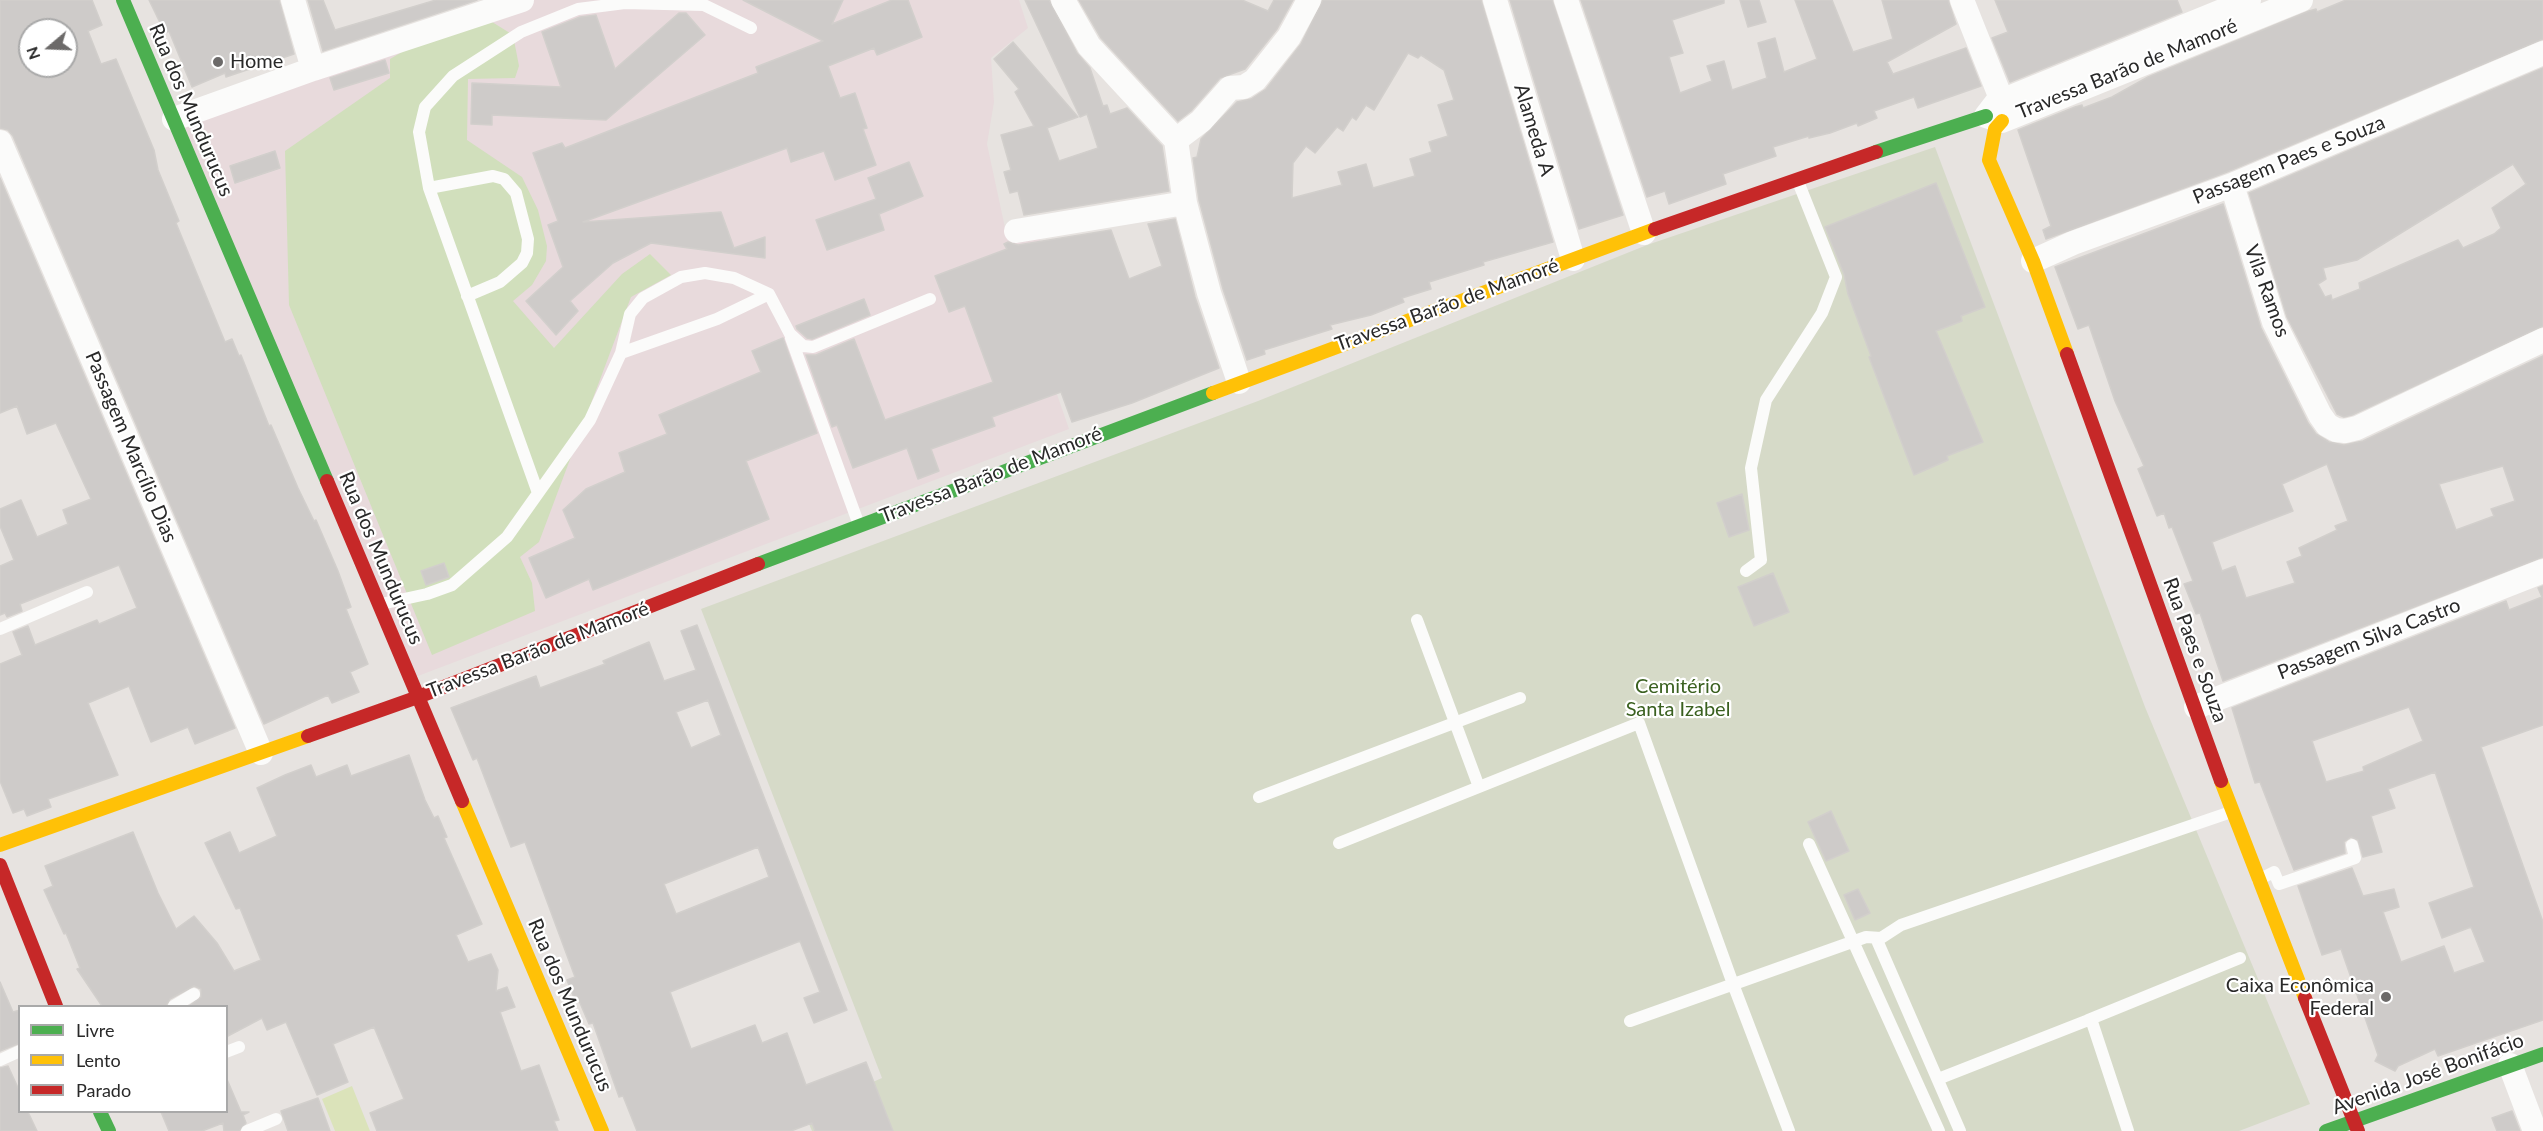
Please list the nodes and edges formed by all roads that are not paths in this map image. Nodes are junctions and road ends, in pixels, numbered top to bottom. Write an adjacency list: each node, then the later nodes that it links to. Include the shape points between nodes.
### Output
1 (123, 0): 15 (street, Rua dos Mundurucus)
2 (292, 0): 13 (street)
3 (522, 0): 13 (street)
4 (1063, 0): 17 (street, via 1089,46)
5 (1309, 0): 17 (street, via 1289,37 1255,80 1244,87 1230,88 1202,121)
6 (1495, 0): 28 (street, Alameda A)
7 (1566, 0): 27 (street)
8 (1962, 0): 14 (street)
9 (2301, 0): 10 (street, Travessa Barão de Mamoré)
10 (2233, 8): 14 (street, Travessa Barão de Mamoré)
11 (751, 28): 24 (lane, via 704,5 625,3 578,9 521,32 453,76 425,106 419,132)
12 (2543, 53): 23 (street, Passagem Paes e Souza)
13 (313, 69): 15 (street)
14 (1996, 113): 16 (street, Travessa Barão de Mamoré); 22 (street, Rua Paes e Souza, via 1989,160)
15 (174, 119): 42 (street, Rua dos Mundurucus)
16 (1932, 136): 19 (street); 21 (street, Travessa Barão de Mamoré)
17 (1176, 140): 25 (street)
18 (0, 142): 49 (street, Passagem Marcílio Dias)
19 (1952, 144)
20 (1978, 160): 22 (street, Rua Paes e Souza)
21 (1797, 178): 27 (street, Travessa Barão de Mamoré); 39 (lane, via 1836,277 1822,313 1766,400 1751,468 1761,560)
22 (1997, 183): 29 (street, Rua Paes e Souza)
23 (2232, 185): 29 (street, Passagem Paes e Souza); 34 (street, Vila Ramos, via 2274,322 2327,425 2345,431 2357,428)
24 (429, 188): 31 (lane); 31 (lane, via 493,176 504,179 516,193 528,239 527,253 522,263 500,282)
25 (1185, 202): 26 (street); 36 (street, via 1209,293)
26 (1016, 231)
27 (1644, 232): 28 (street, Travessa Barão de Mamoré)
28 (1573, 259): 36 (street, Travessa Barão de Mamoré)
29 (2033, 261): 47 (street, Rua Paes e Souza)
30 (769, 294): 33 (lane); 35 (lane, via 717,320); 35 (lane, via 734,278 705,273 681,277 643,297 630,314)
31 (467, 296): 37 (lane)
32 (930, 299): 33 (lane, via 813,346 803,346)
33 (790, 334): 38 (lane)
34 (2543, 340)
35 (621, 353): 37 (lane, via 590,420)
36 (1239, 382): 38 (street, Travessa Barão de Mamoré)
37 (538, 493): 42 (lane, via 507,537 452,585)
38 (858, 525): 45 (street, Travessa Barão de Mamoré)
39 (1746, 571)
40 (2543, 571): 47 (street, Passagem Silva Castro)
41 (87, 592): 44 (lane)
42 (380, 604): 45 (street, Rua dos Mundurucus)
43 (1417, 620): 48 (lane)
44 (0, 629)
45 (418, 697): 49 (street, Travessa Barão de Mamoré); 81 (street, Rua dos Mundurucus)
46 (1520, 698): 48 (lane)
47 (2196, 707): 52 (street, Rua Paes e Souza)
48 (1455, 721): 50 (lane); 51 (lane)
49 (261, 753): 55 (street, Travessa Barão de Mamoré)
50 (1479, 787): 53 (lane); 62 (lane, via 1640,723)
51 (1259, 796)
52 (2232, 811): 58 (street, Rua Paes e Souza); 59 (lane, via 1901,925)
53 (1339, 843)
54 (1809, 844): 60 (lane)
55 (0, 845)
56 (2352, 845): 58 (lane, via 2355,858 2279,884 2274,872)
57 (0, 865): 64 (street)
58 (2257, 880): 78 (street, Rua Paes e Souza)
59 (1876, 938): 60 (lane); 74 (lane)
60 (1853, 942): 62 (lane); 83 (lane)
61 (2240, 958): 66 (lane)
62 (1733, 984): 67 (lane); 82 (lane)
63 (194, 994): 65 (lane)
64 (56, 1005)
65 (176, 1005)
66 (2088, 1020): 74 (lane); 85 (lane, via 2091,1019)
67 (1630, 1021)
68 (239, 1047): 69 (lane)
69 (228, 1051)
70 (18, 1052): 72 (lane)
71 (2543, 1054): 73 (street, Avenida José Bonifácio)
72 (0, 1060)
73 (2510, 1065): 78 (street, Avenida José Bonifácio); 87 (street)
74 (1938, 1079): 84 (lane)
75 (100, 1113): 79 (street)
76 (117, 1113): 79 (lane)
77 (276, 1119): 80 (lane)
78 (2356, 1126): 86 (street, Avenida José Bonifácio)
79 (107, 1128)
80 (247, 1131)
81 (602, 1131)
82 (1789, 1131)
83 (1939, 1131)
84 (1960, 1131)
85 (2128, 1131)
86 (2326, 1131)
87 (2535, 1131)

